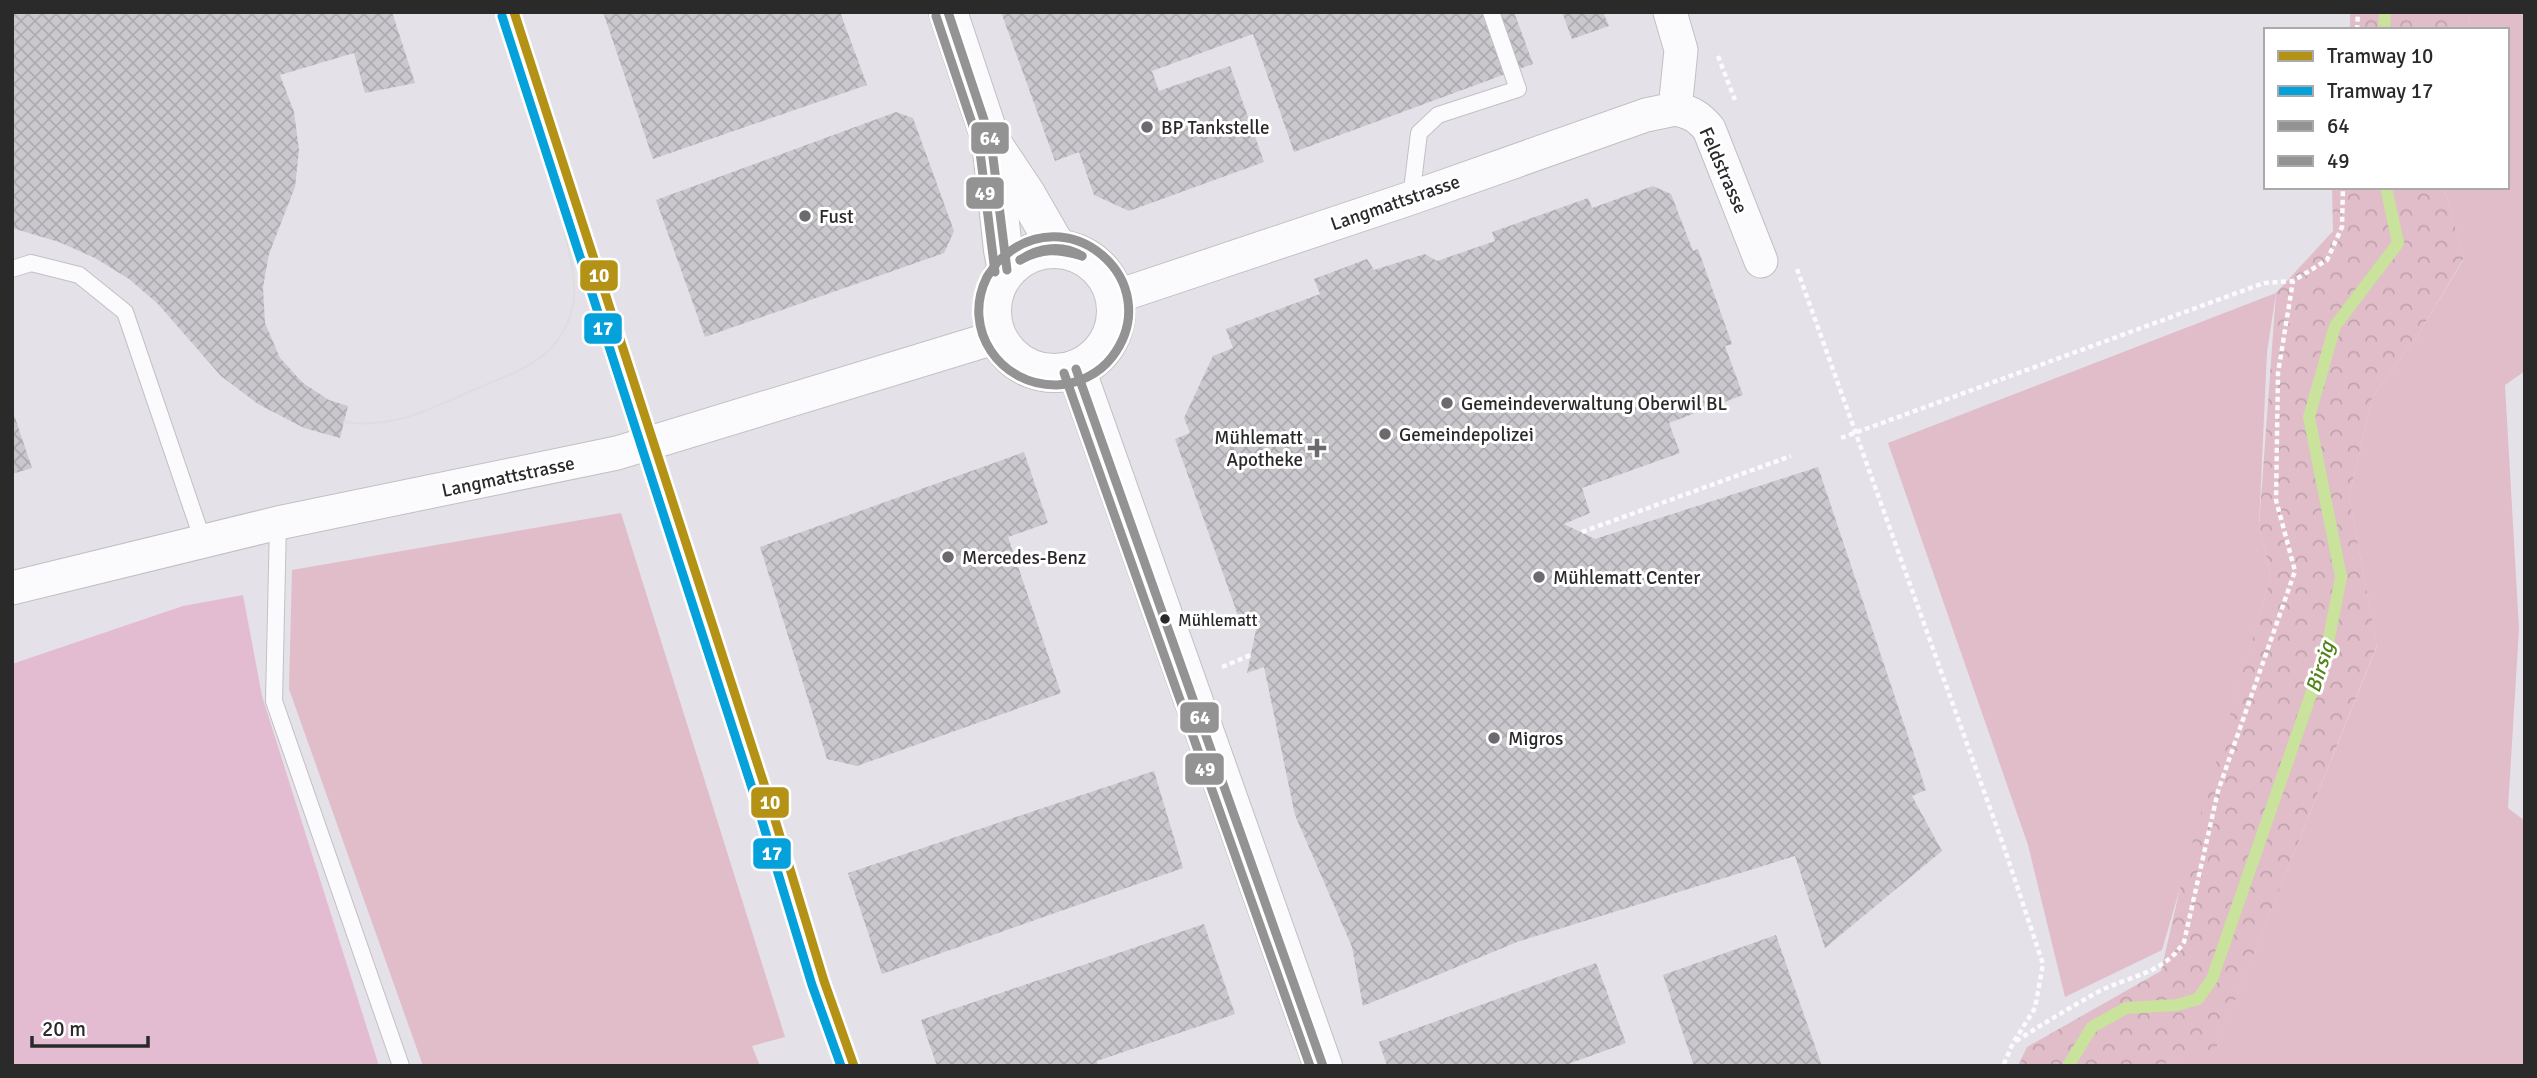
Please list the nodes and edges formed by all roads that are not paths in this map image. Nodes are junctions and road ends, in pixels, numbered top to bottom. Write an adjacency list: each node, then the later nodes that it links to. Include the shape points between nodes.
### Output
1 (948, 12): 5 (main road)
2 (1491, 12): 6 (lane, via 1518,89 1436,108 1419,133)
3 (1670, 12): 4 (street, via 1681,50)
4 (1675, 109): 6 (street, Langmattstrasse, via 1646,115); 8 (street, Feldstrasse, via 1689,111 1709,129)
5 (991, 141): 7 (main road); 10 (main road)
6 (1411, 198): 11 (street, Langmattstrasse)
7 (1057, 248): 10 (main road, via 1039,250); 11 (main road, via 1077,252 1095,263 1108,278)
8 (1761, 261)
9 (12, 269): 15 (lane, via 31,263 79,275 125,312)
10 (1007, 270): 12 (main road, via 992,302)
11 (1115, 297): 13 (main road, via 1113,332 1105,348)
12 (997, 337): 13 (main road, via 1011,357 1030,369 1054,373); 14 (street, Langmattstrasse, via 617,453)
13 (1076, 369): 18 (main road)
14 (278, 523): 15 (street, Langmattstrasse); 17 (lane, via 274,701)
15 (203, 541): 16 (street, Langmattstrasse)
16 (12, 588)
17 (401, 1066)
18 (1323, 1066)

